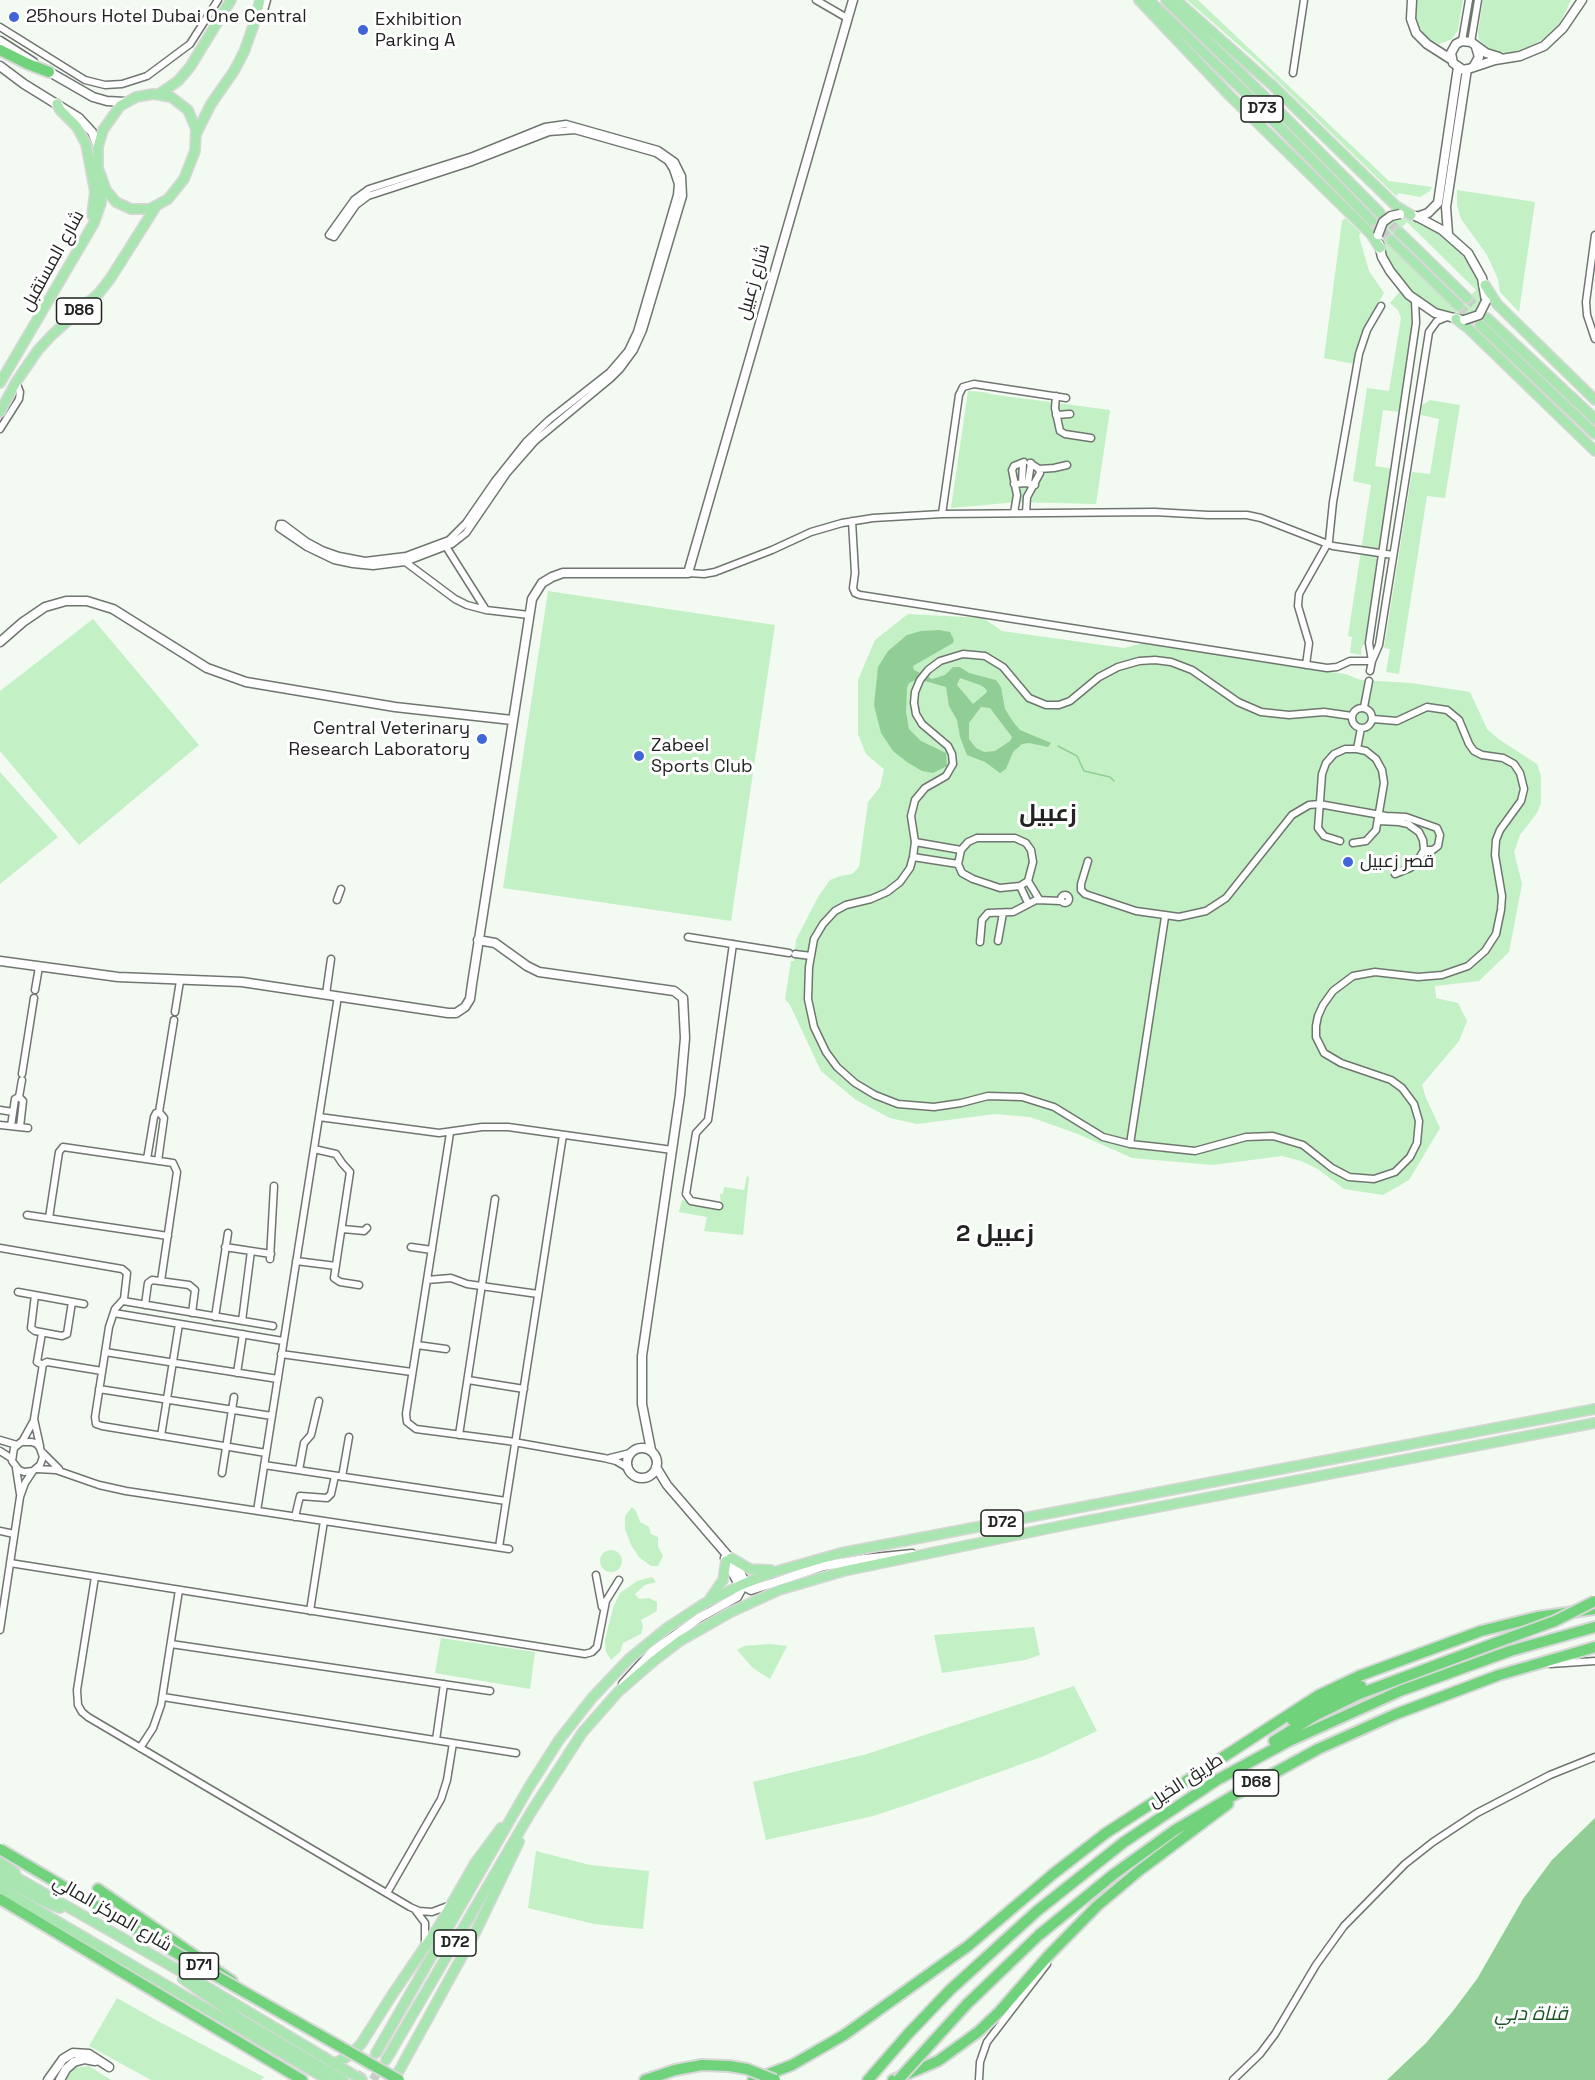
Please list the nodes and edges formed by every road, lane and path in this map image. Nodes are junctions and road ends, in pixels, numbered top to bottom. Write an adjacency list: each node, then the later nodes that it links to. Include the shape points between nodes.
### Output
1 (218, 0): 20 (street, via 186,47 147,76 122,84 83,79)
2 (231, 0): 31 (main road, via 190,67)
3 (260, 0): 18 (main road)
4 (267, 0): 18 (street, via 263,14)
5 (817, 0): 17 (street)
6 (853, 0): 17 (street, شارع زعبيل)
7 (1139, 0): 46 (main road, via 1371,234)
8 (1149, 0): 41 (main road, D73)
9 (1166, 0): 39 (main road, D73)
10 (1176, 0): 40 (main road, via 1273,86 1396,206)
11 (1304, 0): 30 (street)
12 (1412, 0): 24 (street, via 1413,26)
13 (1469, 0): 22 (street)
14 (1478, 0): 22 (street)
15 (1576, 0): 19 (street)
16 (1582, 0): 19 (street)
17 (848, 16): 83 (street, شارع زعبيل)
18 (255, 21): 34 (main road, via 239,62)
19 (1568, 21): 26 (street, via 1544,46)
20 (1, 28)
21 (0, 41): 29 (street)
22 (1470, 43): 23 (street); 26 (street); 28 (street, via 1479,53 1478,60)
23 (1454, 47): 24 (street); 28 (street, via 1451,53)
24 (1433, 49): 28 (street)
25 (0, 50): 29 (highway)
26 (1503, 58): 28 (street)
27 (0, 66): 33 (street)
28 (1462, 66): 40 (street, via 1438,203 1432,211); 43 (street, via 1446,207)
29 (49, 72): 32 (street, via 93,97)
30 (1293, 73)
31 (159, 94): 32 (main road, via 141,95); 34 (main road, via 184,106 193,119)
32 (125, 102): 36 (main road, via 109,120)
33 (57, 104): 36 (street, via 87,125); 47 (main road, via 84,138 94,192 93,211)
34 (196, 134): 38 (main road, via 194,156 184,179)
35 (607, 137): 35 (street, via 571,124 550,126 473,156 369,189 354,200 329,236 334,237 356,205 368,196 480,159 543,133 575,130); 79 (street, via 663,152 675,162 684,186 644,330 630,357 611,378 525,452 460,535)
36 (98, 147): 37 (main road)
37 (102, 181): 38 (main road, via 109,195 124,207 141,211); 47 (main road, شارع المستقبل / D86, via 98,216)
38 (155, 208): 58 (main road, شارع المستقبل / D86, via 105,286 46,341)
39 (1380, 213)
40 (1414, 216): 43 (street); 46 (street, bridge, via 1400,214 1383,222 1378,235)
41 (1372, 221)
42 (1399, 232): 49 (main road)
43 (1448, 234): 48 (street, via 1473,260)
44 (1595, 235): 56 (street, via 1586,302)
45 (1391, 240): 52 (main road)
46 (1380, 248): 50 (street, via 1390,271)
47 (80, 249): 57 (main road, شارع المستقبل / D86)
48 (1485, 285): 54 (street, bridge, via 1486,301 1479,315); 61 (main road, via 1497,304)
49 (1467, 298)
50 (1415, 300): 54 (street); 80 (street, via 1416,322)
51 (1381, 306): 78 (street, via 1359,354)
52 (1459, 306)
53 (1487, 318): 65 (main road)
54 (1457, 319): 69 (main road); 81 (street, via 1437,321 1429,332)
55 (1480, 326): 67 (main road)
56 (1595, 339)
57 (1, 379)
58 (16, 382): 62 (main road, شارع المستقبل / D86); 66 (street, via 19,399)
59 (1056, 396): 60 (street); 64 (street); 76 (street, via 974,384 963,387)
60 (1066, 398)
61 (1595, 400)
62 (0, 412)
63 (1070, 414): 64 (street)
64 (1056, 415): 68 (street, via 1061,432)
65 (1595, 419)
66 (0, 429)
67 (1595, 434)
68 (1091, 438)
69 (1595, 451)
70 (1027, 463): 72 (street); 73 (street); 73 (street, via 1012,470)
71 (1067, 465): 72 (street)
72 (1038, 469): 73 (street, via 1040,475)
73 (1025, 484): 74 (street); 75 (street)
74 (1014, 513): 75 (street); 76 (street)
75 (1026, 513): 78 (street, via 1247,515)
76 (942, 514): 77 (street)
77 (852, 521): 83 (street, via 811,532 715,572); 88 (street, via 853,588 860,595)
78 (1328, 544): 80 (street); 88 (street, via 1298,598 1308,638)
79 (445, 545): 82 (street); 84 (street)
80 (1383, 554): 81 (street); 87 (street, via 1369,643)
81 (1393, 555): 87 (street, via 1379,645)
82 (402, 559): 82 (street, via 365,561 339,556 279,525 307,547 334,560 373,566); 84 (street, via 455,599)
83 (688, 573): 85 (street, via 557,575 538,588)
84 (486, 610): 85 (street)
85 (529, 615): 94 (street)
86 (0, 642): 94 (street, via 45,607 87,601 113,609 207,668 246,682 380,705)
87 (1372, 661): 88 (street, via 1350,661 1330,668); 89 (street)
88 (1306, 664)
89 (1370, 671)
90 (1369, 681): 91 (street)
91 (1364, 707): 92 (street, via 1356,709); 93 (street)
92 (1352, 716): 95 (street, via 1354,724); 102 (street, via 1261,712 1238,702 1192,670 1155,660 1118,667 1070,701 1046,705 1029,698 1008,672 991,659 971,653 955,655 928,670 914,698 919,719 948,746 953,759 946,776 925,788 915,800 911,816)
93 (1373, 719): 95 (street, via 1369,726); 147 (street, via 1397,722 1427,707 1447,710 1459,720 1474,751 1507,760 1517,768 1523,783 1521,801 1496,840 1502,910 1496,933 1485,951 1463,969 1442,975 1418,977 1375,972 1353,976 1329,996 1317,1021 1318,1043 1329,1058 1391,1080 1411,1098 1419,1121 1413,1153 1390,1174 1364,1180 1338,1172 1303,1145 1273,1136 1246,1137 1195,1150)
94 (512, 720): 120 (street)
95 (1361, 728): 96 (street)
96 (1357, 749): 97 (street, via 1338,752 1326,763); 98 (street, via 1373,756 1382,770)
97 (1319, 804): 98 (street); 101 (street, via 1320,832); 118 (street, via 1305,806 1292,815 1222,902 1193,916)
98 (1379, 818): 99 (street, via 1406,817); 100 (street, via 1404,823); 103 (street, via 1372,836)
99 (1420, 822): 100 (street); 105 (street, via 1440,832 1437,848)
100 (1419, 832): 105 (street)
101 (1340, 841)
102 (915, 842): 104 (street); 106 (street)
103 (1353, 843)
104 (961, 849): 108 (street); 110 (street, via 977,838 1023,841 1033,857)
105 (1424, 850): 109 (street, via 1414,866)
106 (914, 857): 108 (street); 124 (street, via 904,878 892,890 846,905 831,915 816,934)
107 (1088, 861): 113 (street)
108 (958, 864): 111 (street, via 965,875 983,883 1000,888)
109 (1395, 874)
110 (1028, 881): 111 (street); 114 (street)
111 (1020, 886): 116 (street)
112 (341, 889): 115 (street)
113 (1082, 892): 114 (street, via 1065,899); 118 (street, via 1126,909)
114 (1038, 899): 116 (street)
115 (337, 900)
116 (1028, 903): 117 (street)
117 (1003, 913): 121 (street); 122 (street, via 991,912 983,917)
118 (1165, 917): 147 (street)
119 (688, 937): 123 (street)
120 (478, 940): 131 (street, via 470,999 459,1011 448,1013); 149 (street, via 499,944 539,972 680,994 684,1057)
121 (998, 941)
122 (980, 942)
123 (733, 944): 124 (street); 154 (street, via 708,1120 696,1131 686,1194 691,1201)
124 (811, 956): 147 (street, via 808,999 818,1036 837,1067 868,1092 890,1102 925,1107 988,1096 1029,1098 1054,1107 1103,1137)
125 (331, 958): 130 (street)
126 (0, 961): 127 (street)
127 (39, 967): 128 (street); 129 (street)
128 (180, 981): 130 (street, via 243,982); 133 (street)
129 (35, 990)
130 (326, 994): 131 (street)
131 (338, 996): 139 (street)
132 (34, 998): 135 (street)
133 (175, 1012)
134 (174, 1020): 137 (street)
135 (19, 1096): 138 (street); 140 (street, via 23,1101)
136 (0, 1110): 138 (street)
137 (159, 1112): 150 (street, via 154,1117); 151 (street, via 164,1118)
138 (13, 1114): 140 (street); 142 (street)
139 (319, 1117): 145 (street); 148 (street)
140 (21, 1118): 143 (street)
141 (0, 1125): 142 (street)
142 (11, 1126): 143 (street)
143 (20, 1127): 144 (street)
144 (28, 1128)
145 (450, 1133): 146 (street, via 500,1126); 164 (street)
146 (563, 1135): 149 (street); 173 (street)
147 (1130, 1144)
148 (314, 1149): 158 (street, via 336,1154 350,1172); 166 (street)
149 (672, 1150): 208 (street, via 642,1356)
150 (147, 1159): 151 (street); 156 (street, via 63,1147)
151 (158, 1161): 160 (street, via 174,1163 177,1168)
152 (274, 1186): 165 (street, via 270,1256)
153 (495, 1198): 171 (street)
154 (719, 1206)
155 (27, 1215): 156 (street)
156 (49, 1218): 160 (street)
157 (367, 1228): 158 (street)
158 (343, 1229): 167 (street)
159 (228, 1233): 161 (street)
160 (168, 1236): 169 (street)
161 (225, 1247): 165 (street); 181 (street)
162 (411, 1247): 164 (street)
163 (0, 1248): 175 (street, via 124,1269 128,1277)
164 (432, 1250): 168 (street)
165 (251, 1251): 182 (street)
166 (296, 1261): 167 (street); 187 (street)
167 (336, 1266): 170 (street, via 336,1280)
168 (427, 1280): 171 (street, via 451,1278); 188 (street)
169 (161, 1281): 178 (street, via 150,1281); 179 (street, via 194,1287)
170 (359, 1285)
171 (481, 1286): 173 (street); 198 (street)
172 (18, 1292): 174 (street)
173 (538, 1294): 200 (street)
174 (35, 1295): 176 (street); 185 (street, via 30,1326)
175 (123, 1301): 178 (street); 180 (street)
176 (72, 1302): 177 (street); 185 (street, via 65,1335)
177 (84, 1304)
178 (145, 1305): 179 (street)
179 (192, 1312): 181 (street)
180 (114, 1313): 183 (street); 190 (street)
181 (215, 1317): 182 (street)
182 (242, 1321): 184 (street)
183 (179, 1324): 186 (street); 192 (street)
184 (273, 1326)
185 (42, 1333): 193 (street, via 37,1362)
186 (243, 1334): 187 (street); 196 (street)
187 (284, 1341): 191 (street)
188 (417, 1345): 189 (street); 195 (street)
189 (446, 1350)
190 (105, 1352): 192 (street); 194 (street)
191 (281, 1354): 195 (street); 197 (street)
192 (173, 1363): 196 (street); 202 (street)
193 (43, 1365): 194 (street, via 47,1362); 207 (street)
194 (102, 1371): 199 (street)
195 (412, 1372): 210 (street, via 406,1418 409,1425)
196 (237, 1373): 197 (street)
197 (278, 1379): 206 (street)
198 (468, 1380): 200 (street); 210 (street)
199 (99, 1389): 202 (street); 211 (street, via 94,1420 99,1426)
200 (524, 1389): 215 (street)
201 (234, 1397): 205 (street)
202 (167, 1400): 205 (street); 211 (street)
203 (319, 1401): 229 (street)
204 (1595, 1409): 247 (main road, D72, via 856,1550)
205 (232, 1410): 206 (street); 216 (street)
206 (272, 1416): 221 (street)
207 (34, 1419): 214 (street); 217 (street)
208 (645, 1423): 218 (street); 220 (street)
209 (1595, 1423): 244 (main road, D72)
210 (459, 1435): 215 (street)
211 (161, 1436): 216 (street)
212 (349, 1437): 232 (street)
213 (0, 1440): 214 (street)
214 (19, 1443): 217 (street, via 32,1442); 222 (street)
215 (515, 1444): 223 (street); 236 (street)
216 (226, 1446): 221 (street); 231 (street)
217 (41, 1450): 228 (street, via 42,1461); 230 (street)
218 (651, 1450): 220 (street); 226 (street)
219 (0, 1451): 222 (street)
220 (633, 1451): 223 (street); 227 (street, via 627,1458)
221 (266, 1453): 224 (street)
222 (11, 1458): 225 (street)
223 (604, 1458): 227 (street)
224 (264, 1465): 229 (street); 237 (street)
225 (15, 1467): 228 (street, via 24,1472); 235 (street)
226 (656, 1467): 233 (street); 234 (street)
227 (628, 1468): 233 (street, via 636,1476)
228 (35, 1470): 230 (street); 235 (street)
229 (298, 1470): 232 (street)
230 (62, 1471): 237 (street, via 126,1491)
231 (222, 1473)
232 (339, 1476): 236 (street); 238 (street, via 327,1498 300,1496)
233 (648, 1476): 234 (street)
234 (667, 1485): 245 (street)
235 (20, 1497): 241 (street)
236 (506, 1501): 242 (street)
237 (257, 1511): 238 (street)
238 (295, 1517): 239 (street)
239 (324, 1521): 242 (street); 256 (street)
240 (0, 1531): 241 (street)
241 (14, 1534): 246 (street)
242 (499, 1547): 243 (street)
243 (510, 1549)
244 (919, 1555): 251 (street, via 850,1561 756,1589); 267 (main road, D72, via 819,1577 763,1596 680,1641)
245 (729, 1560): 247 (main road, via 750,1569); 251 (street, via 743,1578); 254 (main road, via 723,1580)
246 (10, 1563): 249 (street); 259 (street)
247 (782, 1569): 251 (main road, D72)
248 (596, 1575): 257 (street)
249 (94, 1576): 252 (street); 272 (street, via 78,1705 88,1717)
250 (619, 1580): 257 (street)
251 (743, 1585): 254 (main road, D72); 267 (street, via 737,1597 653,1651)
252 (179, 1590): 256 (street); 260 (street)
253 (1595, 1601): 263 (highway, bridge, via 1556,1621)
254 (705, 1603): 277 (main road, D72, via 654,1637 604,1684 559,1740)
255 (1595, 1609): 270 (highway, via 1495,1626 1359,1676 1310,1701)
256 (310, 1611): 257 (street, via 585,1654 597,1647)
257 (603, 1612)
258 (1595, 1628): 275 (highway, طريق الخيل / D68, via 1509,1652 1400,1691 1313,1729)
259 (0, 1630)
260 (171, 1644): 265 (street); 268 (street)
261 (1595, 1647): 264 (highway, طريق الخيل / D68)
262 (1595, 1661): 264 (street)
263 (1439, 1663): 270 (highway, via 1343,1693); 275 (highway, via 1330,1708)
264 (1537, 1664): 276 (highway, طريق الخيل / D68, via 1395,1714)
265 (444, 1684): 266 (street); 269 (street)
266 (490, 1691)
267 (618, 1692): 278 (main road, D72, via 579,1738)
268 (163, 1697): 269 (street); 272 (street, via 157,1720)
269 (436, 1740): 271 (street)
270 (1248, 1742): 309 (highway, via 1086,1848 975,1941 844,2035 792,2065)
271 (453, 1743): 273 (street); 286 (street, via 441,1799)
272 (140, 1748): 286 (street)
273 (516, 1753)
274 (1595, 1757): 315 (street, via 1550,1775 1477,1813 1405,1864 1344,1926 1275,2034)
275 (1235, 1770): 311 (highway, طريق الخيل / D68, via 1078,1876 1023,1922 950,1990)
276 (1236, 1794): 289 (highway, via 1219,1813); 313 (highway, طريق الخيل / D68, bridge, via 1175,1830 1039,1935 967,2004)
277 (511, 1819): 288 (main road, via 488,1843); 295 (main road, D72)
278 (523, 1826): 296 (main road, D72); 306 (main road, via 488,1906)
279 (0, 1849): 294 (highway, D71, bridge)
280 (0, 1861): 283 (main road)
281 (0, 1868): 283 (main road, شارع المركز المالي / D71)
282 (0, 1878): 291 (main road, via 43,1901)
283 (17, 1878): 291 (main road, شارع المركز المالي / D71)
284 (0, 1888): 298 (main road, شارع المركز المالي / D71)
285 (98, 1889): 294 (highway, bridge)
286 (387, 1893): 290 (street)
287 (0, 1899): 299 (highway, D71)
288 (452, 1903): 290 (street, via 432,1912); 292 (main road)
289 (1097, 1906): 312 (highway, via 978,2032 938,2061); 314 (street, via 991,2036 982,2055)
290 (410, 1907): 292 (street, via 425,1923)
291 (74, 1911): 293 (main road, شارع المركز المالي / D71)
292 (425, 1947): 297 (main road, via 358,2048)
293 (144, 1951): 297 (main road, شارع المركز المالي / D71); 304 (main road, via 235,2015)
294 (241, 1989): 307 (highway, D71, bridge)
295 (376, 2053)
296 (386, 2060)
297 (334, 2064): 305 (main road, شارع المركز المالي / D71)
298 (309, 2069): 302 (main road); 303 (main road, شارع المركز المالي / D71)
299 (300, 2079)
300 (48, 2080): 301 (street, via 63,2059 77,2052 109,2067 80,2060 70,2065)
301 (60, 2080)
302 (317, 2080)
303 (328, 2080)
304 (343, 2080)
305 (362, 2080)
306 (394, 2080)
307 (399, 2080)
308 (645, 2080): 310 (highway, bridge, via 702,2065 747,2069)
309 (753, 2080)
310 (775, 2080)
311 (868, 2080)
312 (893, 2080)
313 (898, 2080)
314 (979, 2080)
315 (1233, 2080)

